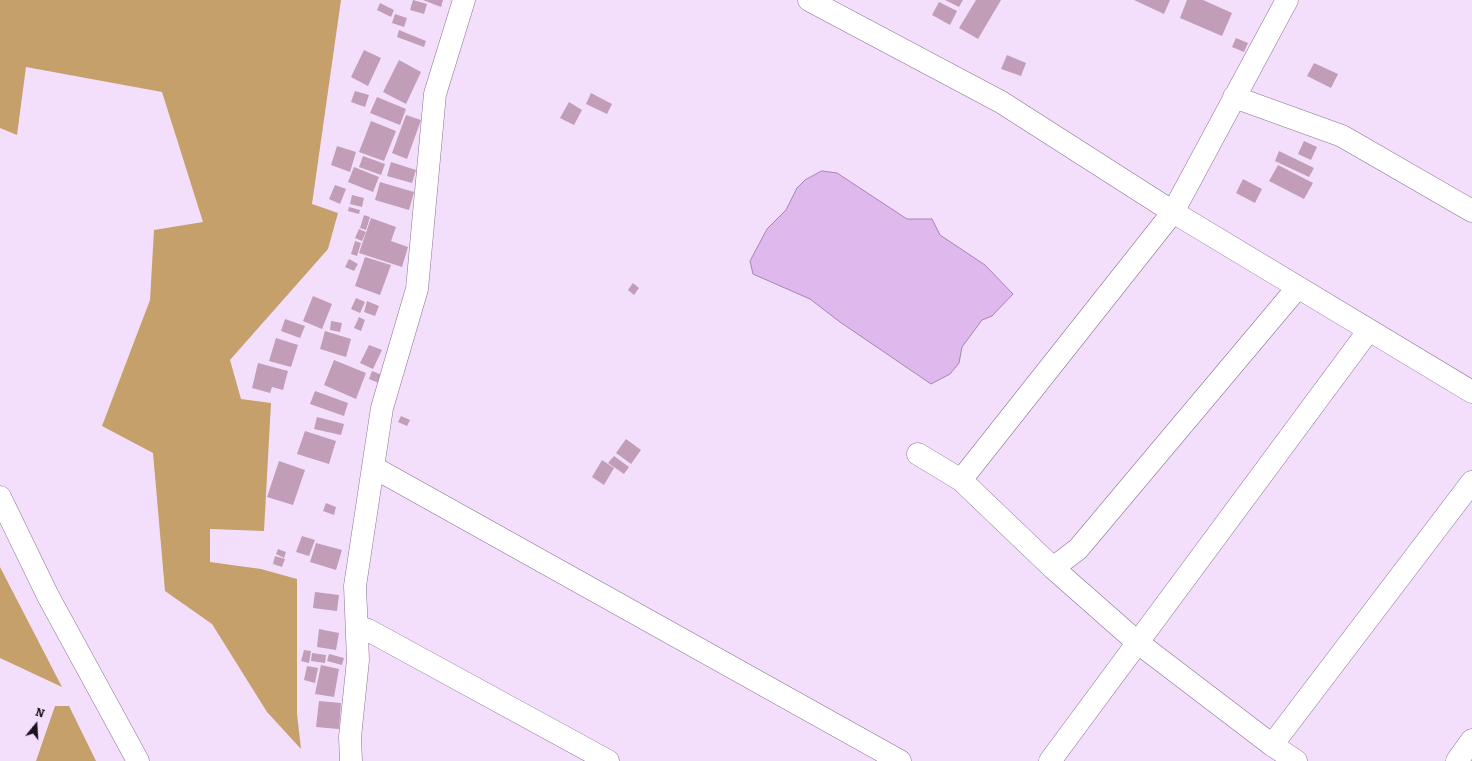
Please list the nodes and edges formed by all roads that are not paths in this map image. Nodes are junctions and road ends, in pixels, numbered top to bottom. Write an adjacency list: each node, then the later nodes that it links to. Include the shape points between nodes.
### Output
1 (464, 0): 11 (street, via 435,94 417,289 382,408)
2 (809, 0): 6 (street, via 1001,102)
3 (1287, 0): 4 (street)
4 (1234, 97): 5 (street, via 1342,136); 6 (street)
5 (1472, 211)
6 (1173, 212): 7 (street); 12 (street)
7 (1298, 287): 8 (street); 15 (street, via 1078,549)
8 (1369, 330): 9 (street); 17 (street)
9 (1472, 392)
10 (918, 454): 12 (street)
11 (373, 467): 16 (street, via 355,586); 23 (street)
12 (961, 480): 15 (street)
13 (1472, 482): 19 (street)
14 (0, 496): 20 (street, via 48,596)
15 (1053, 568): 17 (street)
16 (357, 626): 21 (street, via 358,660 350,737); 22 (street)
17 (1137, 642): 19 (street); 24 (street)
18 (1472, 740): 26 (street)
19 (1272, 745): 25 (street)
20 (138, 761)
21 (351, 761)
22 (608, 761)
23 (900, 761)
24 (1050, 761)
25 (1296, 761)
26 (1457, 761)

